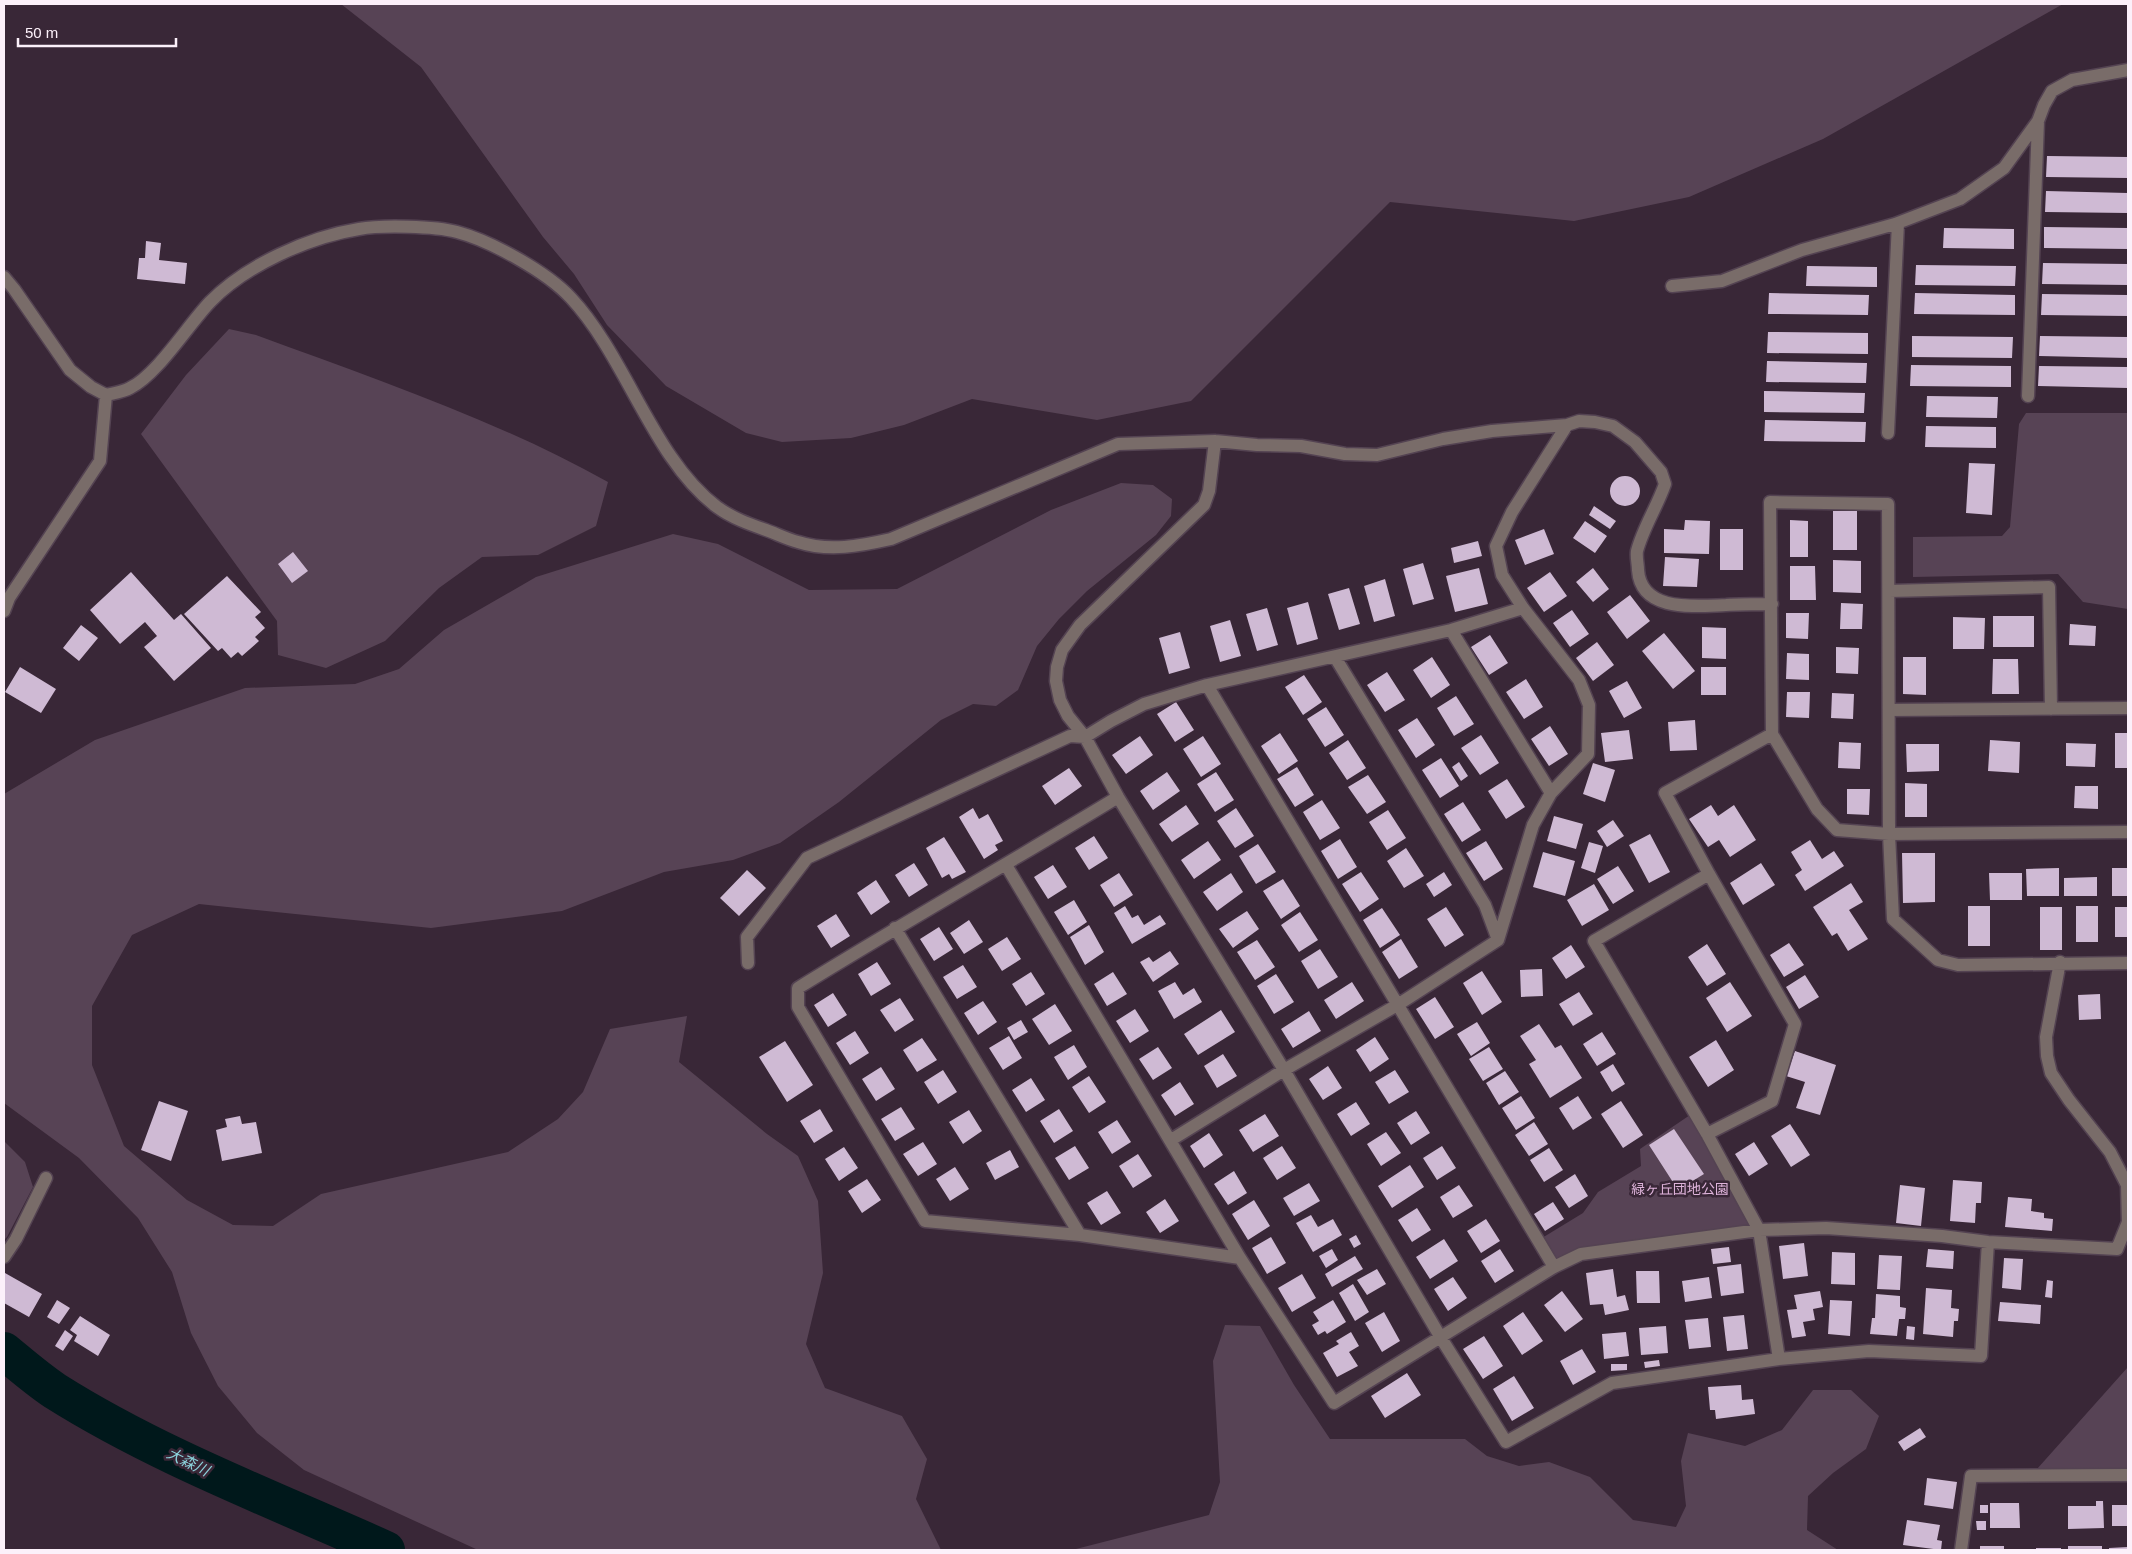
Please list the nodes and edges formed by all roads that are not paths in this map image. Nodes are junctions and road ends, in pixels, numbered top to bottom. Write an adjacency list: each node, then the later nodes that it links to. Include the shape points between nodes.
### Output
1 (2128, 70): 2 (street, via 2072,80 2052,91)
2 (2038, 121): 3 (street, via 2004,168 1960,199); 7 (street)
3 (1898, 223): 5 (street, via 1802,250 1722,281); 9 (street)
4 (4, 277): 6 (street, via 70,370)
5 (1672, 286)
6 (106, 395): 10 (street, via 130,388 150,372 210,302 267,261 311,241 360,228 409,227 456,232 498,248 546,276 571,298 591,324 626,377 668,452 700,492 718,508 742,521 800,543 835,548 891,539 1118,444); 14 (street, via 100,461 9,598)
7 (2028, 396)
8 (1566, 425): 10 (street, via 1492,431 1377,455); 12 (street, via 1579,422 1613,426 1635,442 1661,472 1665,484 1637,553 1638,576 1644,589 1654,598 1693,607); 13 (street, via 1512,512 1496,546 1502,575)
9 (1888, 433)
10 (1215, 441): 22 (street, via 1209,491 1204,505 1080,625 1062,650 1056,681 1060,700)
11 (1889, 591): 12 (street, via 1888,504 1770,502); 19 (street, via 2049,587); 20 (street)
12 (1772, 604): 21 (street)
13 (1523, 608): 15 (street); 23 (street, via 1579,680 1589,705 1588,754)
14 (4, 611)
15 (1451, 630): 16 (street); 23 (street)
16 (1335, 657): 17 (street); 30 (street, via 1485,905)
17 (1207, 685): 22 (street, via 1144,704); 34 (street)
18 (2128, 708): 19 (street)
19 (2051, 709): 20 (street)
20 (1890, 710): 26 (street)
21 (1772, 734): 26 (street, via 1817,809 1837,830); 28 (street, via 1665,793)
22 (1085, 737): 24 (street); 32 (street, via 1070,736 808,858 747,937)
23 (1551, 793): 30 (street, via 1533,825)
24 (1118, 797): 27 (street); 35 (street)
25 (2128, 832): 26 (street)
26 (1889, 834): 31 (street, via 1893,919 1938,960 1958,965)
27 (1006, 865): 29 (street); 37 (street)
28 (1709, 874): 36 (street, via 1795,1024 1772,1101); 36 (street, via 1594,941)
29 (896, 928): 40 (street); 40 (street, via 798,988 798,1007 925,1221)
30 (1498, 940): 34 (street)
31 (2060, 962): 33 (street); 41 (street, via 2046,1037 2051,1073 2110,1152 2127,1185 2128,1222 2117,1249)
32 (748, 963)
33 (2128, 963)
34 (1399, 1004): 35 (street); 44 (street)
35 (1284, 1070): 37 (street); 45 (street)
36 (1707, 1134): 39 (street)
37 (1171, 1140): 43 (street)
38 (46, 1178): 42 (street)
39 (1759, 1230): 41 (street, via 1826,1228); 44 (street, via 1580,1254); 46 (street)
40 (1080, 1235): 43 (street)
41 (1988, 1242): 46 (street, via 1980,1356 1869,1351)
42 (4, 1257)
43 (1240, 1258): 45 (street, via 1334,1403)
44 (1554, 1267): 45 (street)
45 (1441, 1338): 46 (street, via 1506,1442 1612,1382)
46 (1779, 1359)
47 (2128, 1475): 48 (street, via 1971,1476)
48 (1961, 1550)

